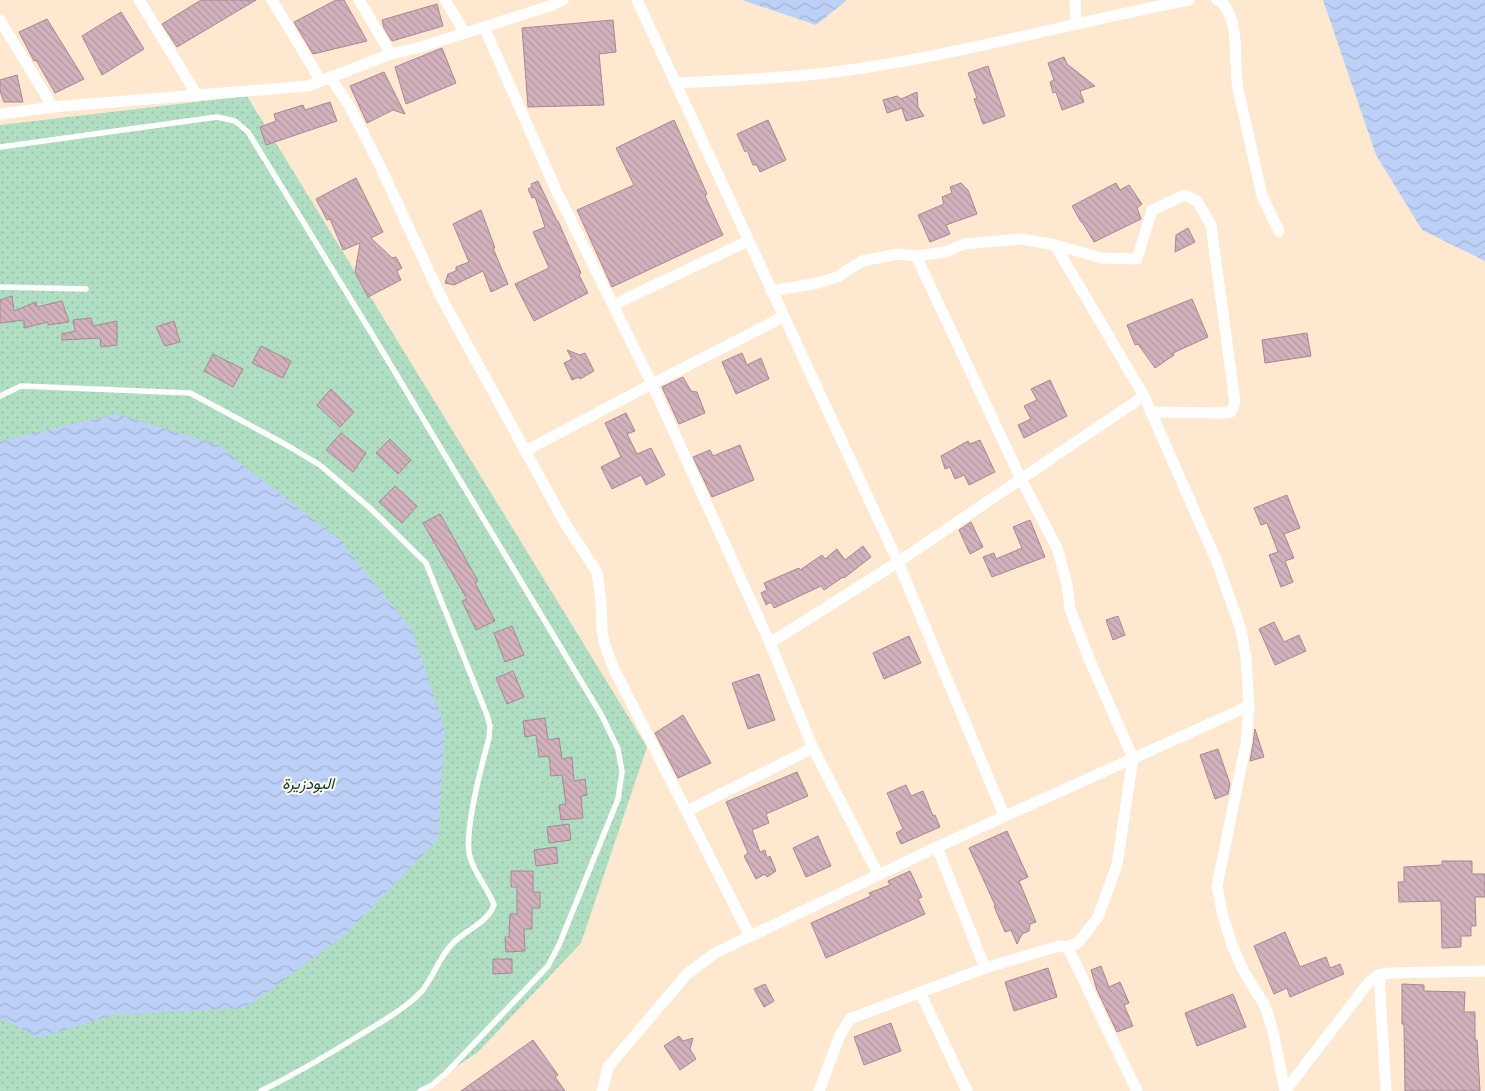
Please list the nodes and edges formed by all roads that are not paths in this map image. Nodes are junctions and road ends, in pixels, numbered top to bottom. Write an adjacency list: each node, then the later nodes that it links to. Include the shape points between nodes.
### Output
1 (139, 0): 18 (street)
2 (272, 0): 16 (street)
3 (359, 0): 15 (street)
4 (445, 0): 14 (street)
5 (563, 0): 10 (street)
6 (637, 0): 17 (street)
7 (1075, 0): 12 (street)
8 (1189, 0): 12 (street)
9 (1217, 0): 22 (street, via 1222,2 1232,18 1238,88 1262,196)
10 (548, 3): 13 (street)
11 (0, 20): 19 (street)
12 (1076, 24): 17 (street, via 861,69)
13 (484, 27): 14 (street); 29 (street, via 557,192)
14 (466, 33): 15 (street)
15 (392, 54): 16 (street)
16 (326, 79): 18 (street, via 296,87); 35 (street, via 350,107 440,295)
17 (675, 83): 23 (street)
18 (197, 95): 19 (street)
19 (53, 107): 20 (street)
20 (0, 114)
21 (0, 147): 53 (lane, via 217,117 235,122 248,132 602,716 618,749 622,772 618,799 581,894 548,966 446,1073)
22 (1278, 231)
23 (748, 240): 28 (street); 29 (street)
24 (1055, 245): 25 (street, via 1022,238 964,244 945,252); 33 (street); 34 (street, via 1102,258 1137,259 1152,210 1185,195 1197,201 1212,225 1234,408 1225,413)
25 (916, 256): 28 (street, via 898,254 862,261 837,277); 36 (street)
26 (0, 286): 27 (lane)
27 (86, 289)
28 (770, 291): 30 (street)
29 (613, 305): 31 (street)
30 (783, 317): 31 (street); 37 (street)
31 (652, 384): 35 (street); 38 (street)
32 (0, 396): 52 (lane, via 21,386 190,393 320,465 372,509 426,563 487,715 489,738 472,812 468,847 478,877 494,905 491,913 454,942 426,985 409,1002 350,1041)
33 (1144, 396): 34 (street); 36 (street)
34 (1151, 412): 39 (street, via 1217,562 1241,630)
35 (525, 452): 42 (street, via 597,572 604,642 613,667)
36 (1021, 479): 37 (street); 41 (street, via 1058,550 1073,618)
37 (898, 562): 38 (street); 43 (street)
38 (770, 643): 40 (street)
39 (1249, 706): 41 (street); 58 (street, via 1246,743 1217,886 1222,916 1232,945 1264,1006 1273,1031)
40 (813, 748): 42 (street); 45 (street)
41 (1133, 758): 43 (street); 47 (street, via 1117,865 1098,917 1078,943)
42 (687, 811): 46 (street)
43 (1004, 815): 44 (street)
44 (937, 846): 45 (street); 48 (street)
45 (878, 874): 46 (street)
46 (750, 936): 54 (street, via 715,953 687,974 608,1067)
47 (1065, 947): 48 (street); 57 (street)
48 (985, 968): 51 (street)
49 (1485, 971): 50 (street)
50 (1379, 975): 58 (street, via 1369,982); 59 (street)
51 (920, 992): 55 (street, via 850,1019 840,1034); 56 (street)
52 (261, 1091)
53 (420, 1091)
54 (602, 1091)
55 (819, 1091)
56 (967, 1091)
57 (1137, 1091)
58 (1285, 1091)
59 (1386, 1091)

